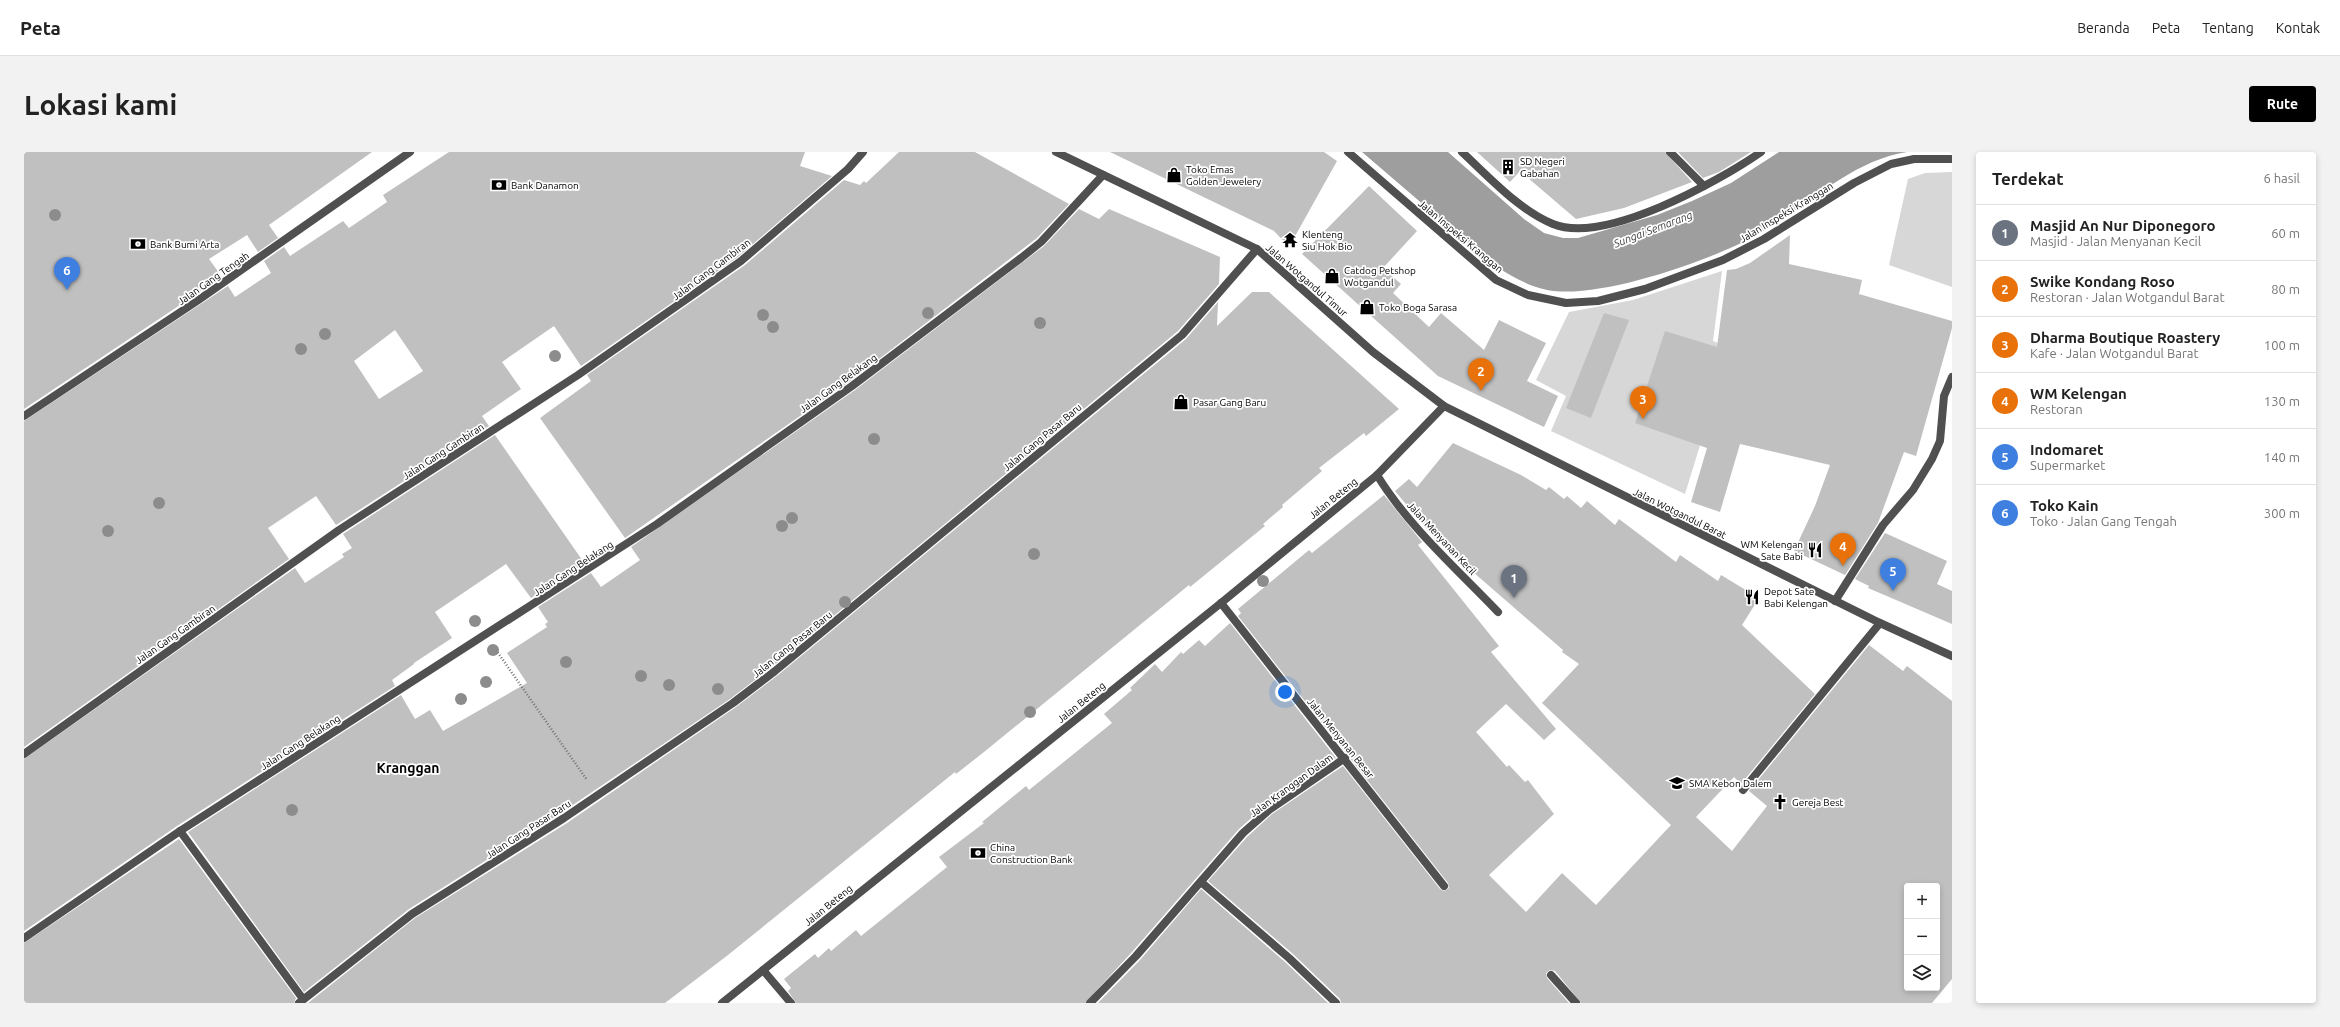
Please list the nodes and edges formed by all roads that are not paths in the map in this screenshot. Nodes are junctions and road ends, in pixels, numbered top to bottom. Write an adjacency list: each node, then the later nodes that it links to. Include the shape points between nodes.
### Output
1 (410, 152): 14 (street, Jalan Gang Tengah, via 197,302)
2 (863, 152): 21 (street, Jalan Gang Gambiran, via 848,169 741,261 578,375 339,530)
3 (1056, 152): 9 (street, Jalan Wotgandul Timur)
4 (1348, 152): 8 (street, Jalan Inspeksi Kranggan, via 1496,280 1528,295 1566,303 1598,301 1645,289 1723,260 1764,239 1854,182 1891,164 1914,160)
5 (1462, 152): 10 (street, via 1539,218 1568,228 1609,224 1642,213)
6 (1670, 152): 10 (street)
7 (1761, 152): 10 (street)
8 (1952, 159)
9 (1103, 175): 11 (street, Jalan Wotgandul Timur); 24 (street, Jalan Gang Belakang, via 1041,242 852,386 657,524)
10 (1704, 186)
11 (1257, 249): 13 (street, Jalan Wotgandul Timur, via 1373,352); 30 (street, Jalan Gang Pasar Baru, via 1176,340 775,671 733,703 598,795 412,914)
12 (1952, 377): 16 (street, via 1944,396 1940,441 1932,459 1913,490 1883,525)
13 (1444, 406): 15 (street, Jalan Beteng); 16 (street, Jalan Wotgandul Barat)
14 (24, 416)
15 (1377, 475): 17 (street, Jalan Beteng); 18 (street, Jalan Menyanan Kecil, via 1389,494 1426,538)
16 (1835, 601): 19 (street, Jalan Wotgandul Barat)
17 (1221, 603): 22 (street, Jalan Menyanan Besar); 28 (street, Jalan Beteng)
18 (1498, 612)
19 (1880, 623): 20 (street, Jalan Wotgandul Barat); 23 (street)
20 (1952, 656)
21 (24, 754)
22 (1345, 758): 25 (street, Jalan Kranggan Dalam, via 1264,815 1243,833); 26 (street, Jalan Menyanan Besar)
23 (1742, 790)
24 (180, 831): 27 (street, Jalan Gang Belakang); 30 (street)
25 (1201, 882): 33 (street, Jalan Kranggan Dalam, via 1136,956); 34 (street, via 1289,958)
26 (1444, 886)
27 (24, 938)
28 (763, 970): 31 (street, Jalan Beteng); 32 (street)
29 (1551, 974): 35 (street)
30 (301, 1001)
31 (722, 1003)
32 (791, 1003)
33 (1090, 1003)
34 (1336, 1003)
35 (1576, 1003)

